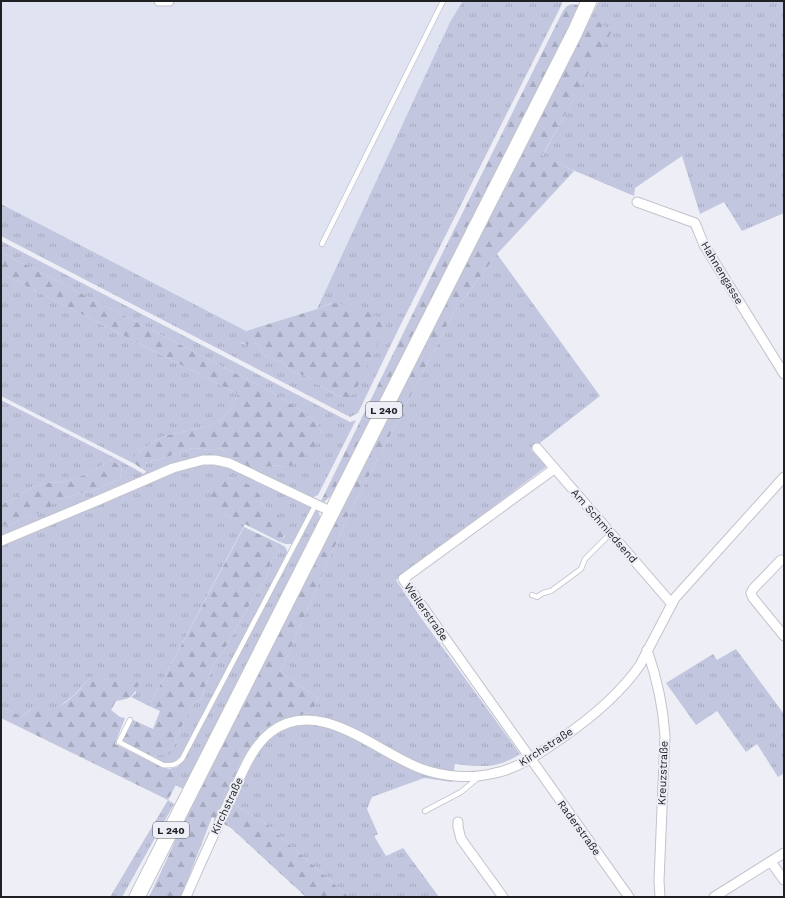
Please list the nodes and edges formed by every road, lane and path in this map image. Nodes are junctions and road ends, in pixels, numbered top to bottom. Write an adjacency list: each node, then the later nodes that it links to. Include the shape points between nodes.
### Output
1 (159, 1): 2 (street)
2 (168, 1)
3 (443, 1): 8 (lane)
4 (589, 1): 6 (main road, L 240)
5 (593, 1): 6 (main road, L 240)
6 (575, 32): 14 (main road, L 240)
7 (636, 202): 9 (street, Hahnengasse, via 695,224 704,245)
8 (322, 244)
9 (784, 374)
10 (537, 448): 11 (street, Am Schmiedsend)
11 (554, 469): 15 (street, Am Schmiedsend); 23 (street, Weilerstraße, via 403,579)
12 (784, 478): 19 (street, Kirchstraße)
13 (316, 504): 14 (street); 16 (street, via 229,463 203,460 173,468); 22 (lane, via 182,759 171,766 163,765 119,742)
14 (332, 512): 30 (main road, L 240)
15 (611, 533): 18 (lane, via 585,559 581,569 551,591 537,597); 19 (street, Am Schmiedsend)
16 (1, 541)
17 (781, 560): 20 (street, via 749,591)
18 (532, 595)
19 (672, 604): 21 (street, Kirchstraße)
20 (784, 636)
21 (647, 650): 23 (street, Kirchstraße, via 633,675 603,705 568,734); 34 (street, Kreuzstraße, via 660,697 665,728)
22 (130, 720)
23 (530, 759): 24 (street, Kirchstraße, via 503,771); 33 (street, Raderstraße)
24 (482, 775): 25 (lane, via 461,792); 31 (street, Kirchstraße, via 451,775 423,769 400,760 350,731 319,720 296,721 283,725 262,740 250,758)
25 (425, 811)
26 (458, 822): 32 (street, via 462,838)
27 (784, 853): 28 (street)
28 (771, 862): 29 (street); 35 (street)
29 (784, 880)
30 (137, 897)
31 (186, 897)
32 (503, 897)
33 (629, 897)
34 (660, 897)
35 (714, 897)

